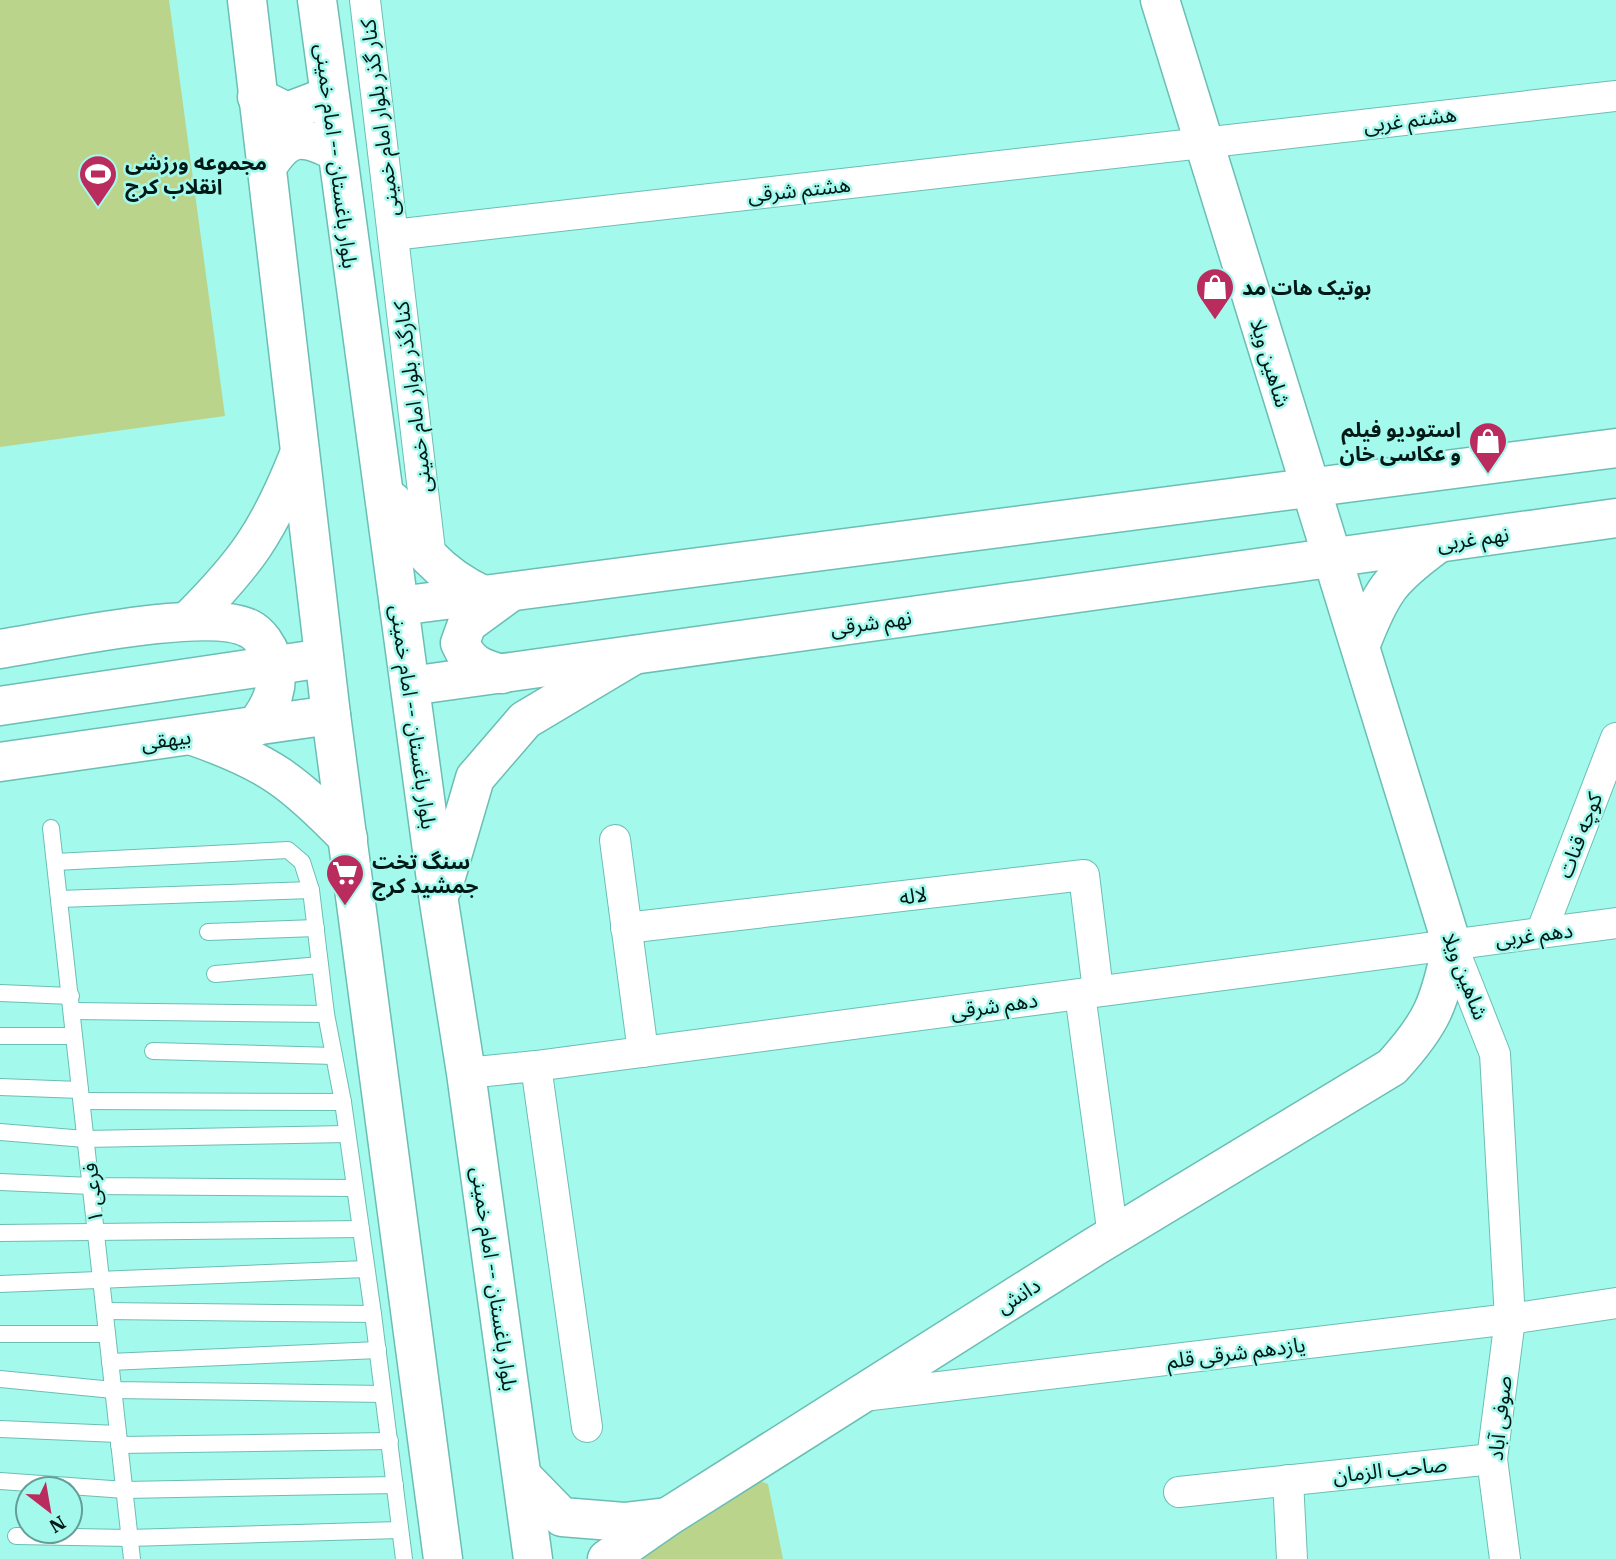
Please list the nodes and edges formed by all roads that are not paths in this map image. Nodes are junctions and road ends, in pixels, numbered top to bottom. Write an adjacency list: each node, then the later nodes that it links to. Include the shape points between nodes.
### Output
1 (247, 0): 7 (main road)
2 (317, 0): 5 (main road, بلوار باغستان -- امام خمینی)
3 (365, 0): 11 (street, کنار گذر بلوار امام خمینی)
4 (1160, 0): 8 (main road, شاهین ویلا)
5 (329, 96): 7 (main road, via 287,112); 9 (main road, بلوار باغستان -- امام خمینی)
6 (1616, 96): 8 (street, هشتم غربی)
7 (257, 97): 10 (main road)
8 (1204, 143): 11 (street, هشتم شرقی); 15 (main road, شاهین ویلا)
9 (335, 151): 10 (main road, via 312,139 291,140); 14 (main road, بلوار باغستان -- امام خمینی)
10 (267, 166): 13 (main road)
11 (393, 235): 19 (street, کنارگذر بلوار امام خمینی)
12 (1616, 448): 15 (main road)
13 (298, 455): 22 (main road, via 260,539); 26 (main road)
14 (380, 473): 19 (main road, via 403,523); 21 (main road, بلوار باغستان -- امام خمینی)
15 (1310, 488): 18 (main road, شاهین ویلا); 20 (main road)
16 (1616, 518): 17 (main road, نهم غربی)
17 (1440, 543): 18 (main road, نهم غربی); 23 (main road, via 1398,573 1377,604)
18 (1331, 558): 23 (main road, شاهین ویلا); 25 (main road, نهم شرقی)
19 (431, 559): 20 (main road, via 461,584)
20 (498, 593): 21 (main road); 28 (main road, via 467,624 460,643 467,659)
21 (399, 606): 29 (main road, بلوار باغستان -- امام خمینی)
22 (189, 620): 24 (main road); 27 (main road, via 225,621 250,629 261,638)
23 (1362, 644): 48 (main road, شاهین ویلا)
24 (0, 649)
25 (634, 655): 28 (main road, نهم شرقی); 42 (main road, via 525,720 474,778)
26 (324, 658): 27 (main road); 31 (main road)
27 (275, 667): 30 (main road); 32 (main road, via 274,696)
28 (502, 674): 29 (main road, نهم شرقی)
29 (410, 686): 42 (main road, بلوار باغستان -- امام خمینی)
30 (0, 706)
31 (331, 715): 32 (main road, بیهقی); 37 (main road)
32 (255, 727): 33 (main road, بیهقی)
33 (193, 736): 35 (main road, بیهقی); 37 (main road, via 271,768 305,793)
34 (1616, 738): 47 (street, کوچه قنات)
35 (0, 762)
36 (51, 828): 39 (lane, ۱ فرعی)
37 (348, 838): 107 (main road)
38 (615, 840): 45 (street)
39 (55, 862): 40 (lane, via 288,850 302,862); 41 (lane, ۱ فرعی)
40 (311, 890): 41 (lane); 44 (lane)
41 (59, 899): 53 (lane, ۱ فرعی)
42 (439, 902): 61 (main road, بلوار باغستان -- امام خمینی)
43 (1616, 923): 47 (street, دهم غربی)
44 (316, 928): 46 (lane); 49 (lane)
45 (626, 928): 52 (street, لاله, via 1084,875); 58 (street)
46 (208, 932)
47 (1541, 933): 48 (street, دهم غربی)
48 (1452, 945): 52 (street, دهم شرقی); 74 (main road, دانش, via 1439,999 1424,1032 1392,1067); 81 (street, شاهین ویلا, via 1495,1054)
49 (320, 965): 50 (lane); 54 (lane)
50 (215, 974)
51 (0, 993): 53 (lane)
52 (1089, 993): 58 (street, دهم شرقی); 74 (street)
53 (72, 1004): 54 (lane); 56 (lane, ۱ فرعی)
54 (326, 1014): 59 (lane)
55 (0, 1036): 56 (lane)
56 (74, 1036): 63 (lane, ۱ فرعی)
57 (153, 1051): 59 (lane)
58 (643, 1052): 60 (street, دهم شرقی)
59 (334, 1056): 64 (lane)
60 (536, 1066): 61 (street, دهم شرقی); 90 (street)
61 (466, 1073): 95 (main road, بلوار باغستان -- امام خمینی)
62 (0, 1087): 63 (lane)
63 (81, 1096): 64 (lane); 67 (lane, ۱ فرعی)
64 (342, 1102): 66 (lane)
65 (0, 1132): 67 (lane)
66 (347, 1134): 67 (lane); 70 (lane)
67 (86, 1139): 69 (lane, ۱ فرعی)
68 (0, 1182): 69 (lane)
69 (91, 1186): 70 (lane); 72 (lane, ۱ فرعی)
70 (353, 1188): 71 (lane)
71 (360, 1229): 72 (lane); 75 (lane)
72 (96, 1232): 73 (lane); 76 (lane, ۱ فرعی)
73 (0, 1233)
74 (1113, 1236): 89 (main road, دانش)
75 (366, 1269): 76 (lane); 80 (lane)
76 (101, 1280): 77 (lane); 79 (lane, ۱ فرعی)
77 (0, 1284)
78 (1616, 1303): 81 (street, یازدهم شرقی قلم)
79 (105, 1311): 80 (lane); 83 (lane, ۱ فرعی)
80 (373, 1314): 84 (lane)
81 (1510, 1319): 89 (street, یازدهم شرقی قلم); 94 (street, صوفی آباد)
82 (0, 1334): 83 (lane)
83 (107, 1334): 85 (lane, ۱ فرعی)
84 (378, 1350): 85 (lane); 88 (lane)
85 (110, 1362): 87 (lane, ۱ فرعی)
86 (0, 1379): 87 (lane)
87 (113, 1390): 88 (lane); 92 (lane, ۱ فرعی)
88 (383, 1394): 93 (lane)
89 (855, 1397): 101 (main road, دانش)
90 (587, 1427)
91 (0, 1429): 92 (lane)
92 (119, 1440): 93 (lane); 99 (lane, ۱ فرعی)
93 (390, 1441): 98 (lane)
94 (1492, 1459): 96 (street, صاحب الزمان); 111 (street, صوفی آباد)
95 (523, 1478): 101 (main road, دانش, via 562,1517 624,1522); 108 (main road, بلوار باغستان -- امام خمینی)
96 (1288, 1480): 100 (street, صاحب الزمان); 110 (street)
97 (0, 1481): 99 (lane)
98 (395, 1485): 99 (lane); 102 (lane)
99 (125, 1490): 104 (lane, ۱ فرعی)
100 (1179, 1492)
101 (669, 1516): 109 (main road)
102 (399, 1530): 104 (lane); 106 (lane)
103 (84, 1537): 104 (lane)
104 (129, 1538): 105 (lane, ۱ فرعی)
105 (132, 1559)
106 (404, 1559)
107 (443, 1559)
108 (533, 1559)
109 (607, 1559)
110 (1292, 1559)
111 (1505, 1559)

